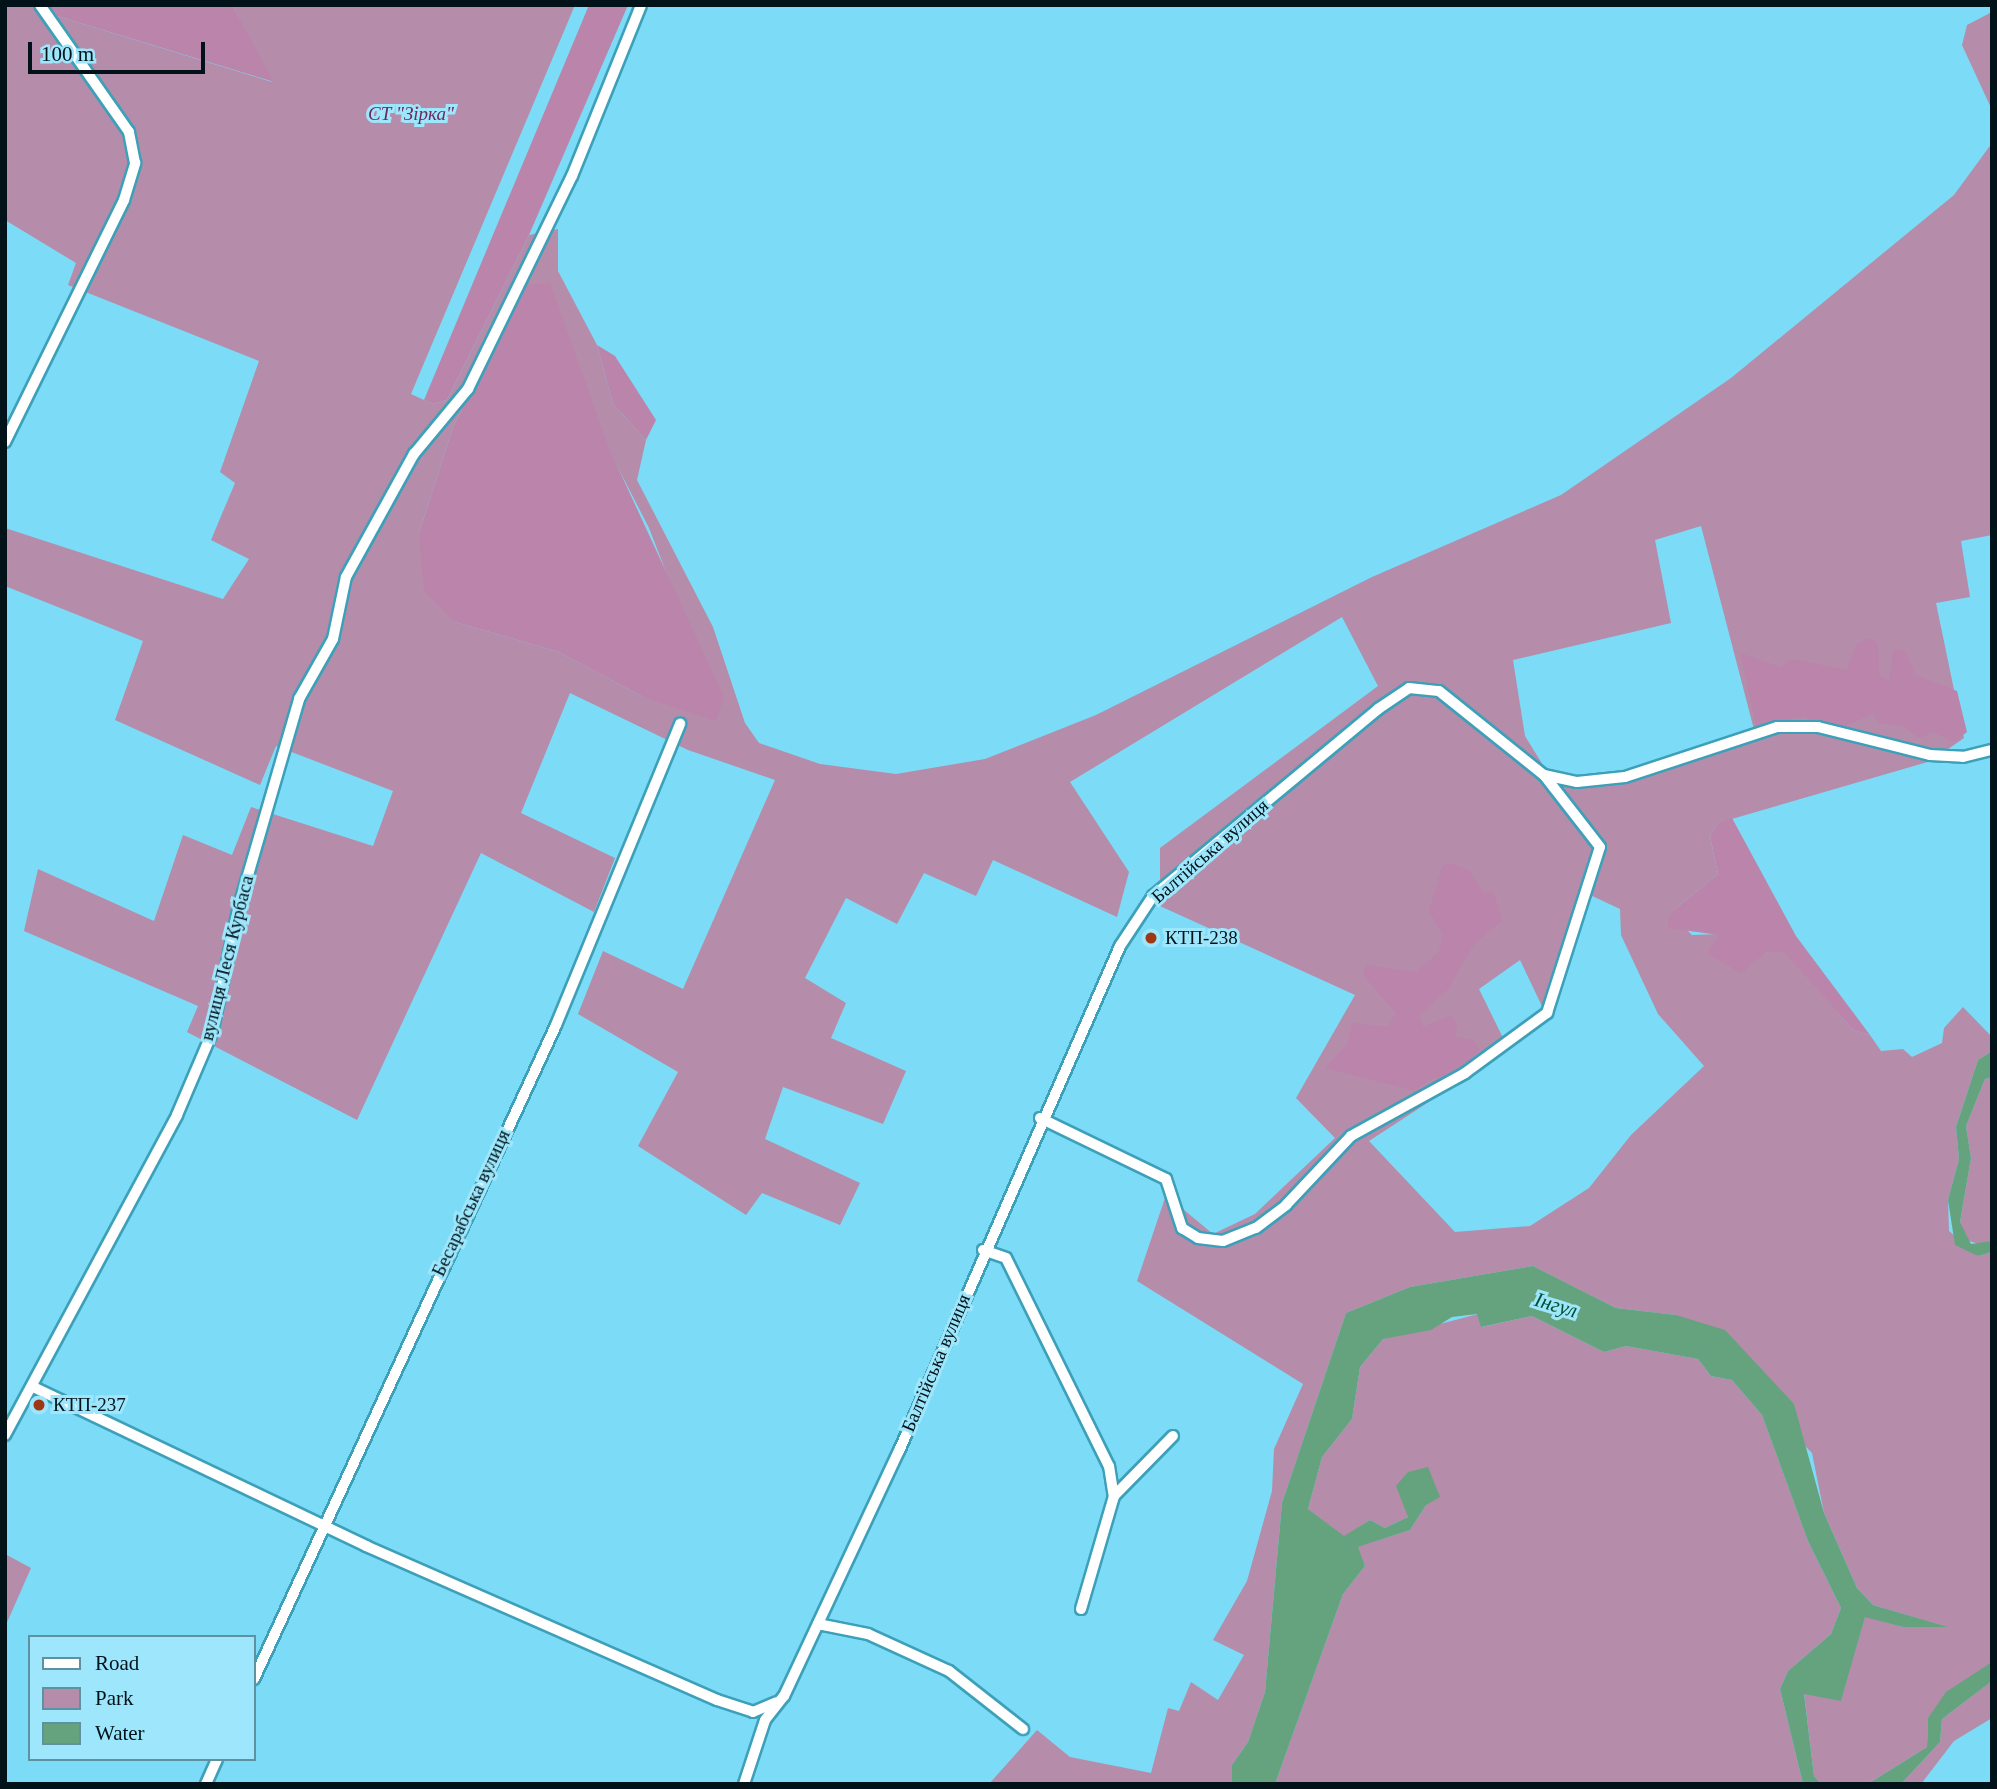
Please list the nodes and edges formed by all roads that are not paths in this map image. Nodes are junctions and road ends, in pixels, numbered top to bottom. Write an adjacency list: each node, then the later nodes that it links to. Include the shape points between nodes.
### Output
1 (40, 5): 3 (street, via 129,132 135,163 124,200)
2 (640, 5): 9 (street, вулиця Леся Курбаса, via 572,176 468,389 414,454 346,577 333,639 299,699 239,906 212,1033 177,1115)
3 (5, 442)
4 (680, 723): 13 (street, Бесарабська вулиця, via 556,1025)
5 (1992, 750): 6 (street, Балтійська вулиця, via 1963,757 1930,755 1818,727 1777,727 1625,777 1577,782)
6 (1544, 775): 7 (street, Балтійська вулиця, via 1439,691 1409,688 1378,709 1153,896 1120,946); 7 (street, via 1600,847 1547,1013 1465,1073 1351,1136 1286,1205 1256,1228 1223,1241 1182,1228 1166,1179)
7 (1040, 1118): 8 (street, Балтійська вулиця)
8 (983, 1250): 12 (street, via 1006,1258 1109,1466); 15 (street, Балтійська вулиця)
9 (33, 1387): 10 (street, вулиця Леся Курбаса); 13 (street)
10 (5, 1435)
11 (1173, 1436): 12 (street)
12 (1114, 1496): 14 (street)
13 (325, 1525): 16 (street, Бесарабська вулиця); 17 (street, via 717,1700 753,1712)
14 (1082, 1609)
15 (818, 1624): 17 (street, Балтійська вулиця); 18 (street, via 868,1634 949,1671)
16 (256, 1675)
17 (784, 1696): 21 (street, Балтійська вулиця, via 765,1720)
18 (1023, 1729)
19 (216, 1761): 20 (street)
20 (206, 1784)
21 (744, 1784)

